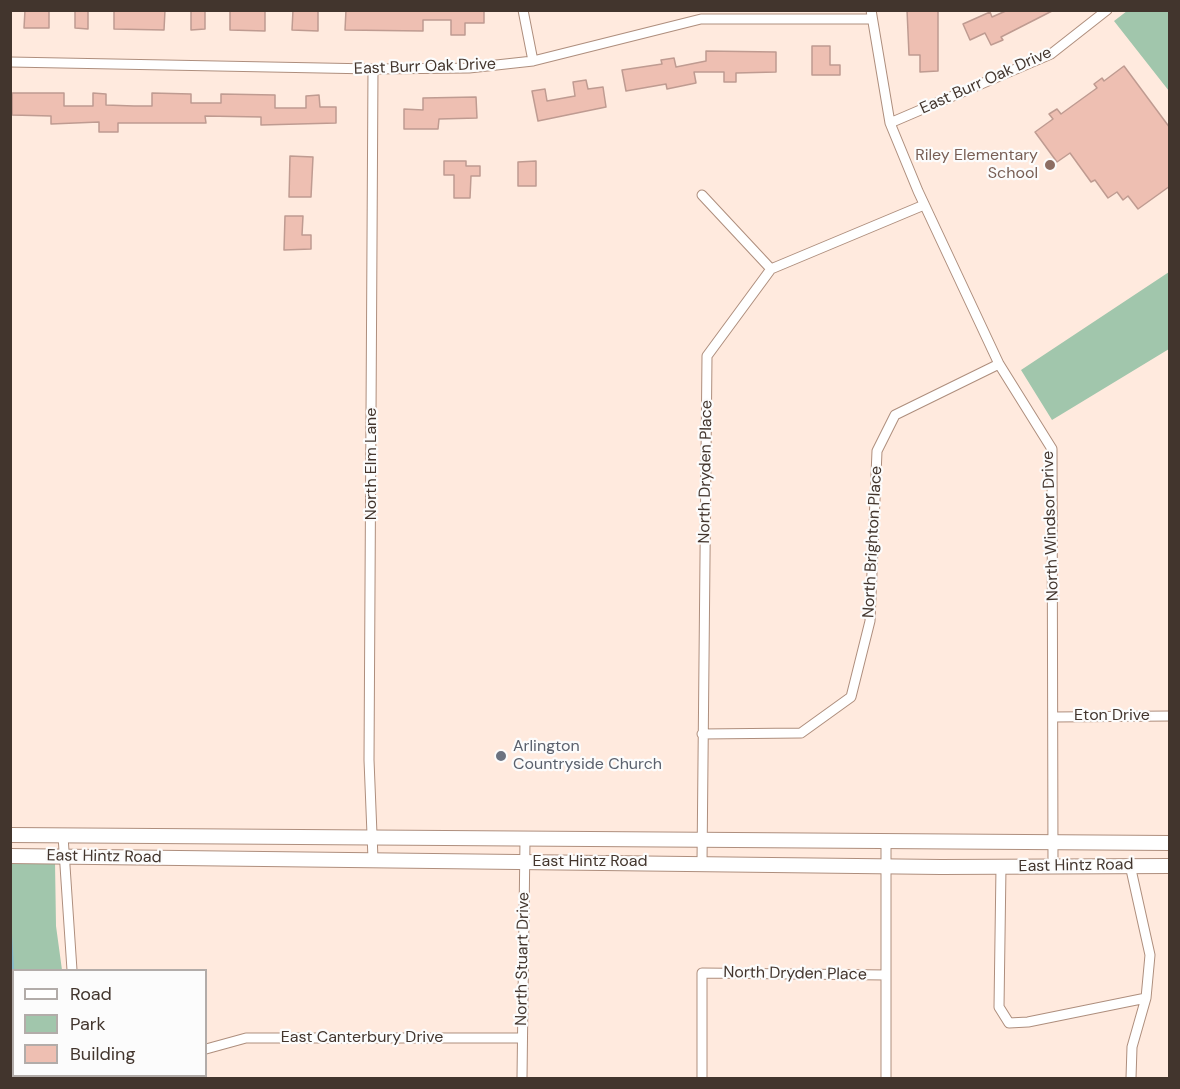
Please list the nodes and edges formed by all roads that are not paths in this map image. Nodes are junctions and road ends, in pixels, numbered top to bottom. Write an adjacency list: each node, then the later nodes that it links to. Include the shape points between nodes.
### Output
1 (523, 10): 5 (street)
2 (1107, 10): 8 (street, East Burr Oak Drive, via 1051,54)
3 (701, 15): 4 (street, East Burr Oak Drive); 5 (street, East Burr Oak Drive)
4 (871, 15): 8 (street, North Windsor Drive)
5 (533, 61): 7 (street, East Burr Oak Drive, via 469,69)
6 (10, 62): 7 (street, East Burr Oak Drive)
7 (372, 69): 18 (street, North Elm Lane)
8 (890, 123): 10 (street, North Windsor Drive)
9 (702, 195): 11 (street)
10 (924, 205): 11 (street); 12 (street, North Windsor Drive)
11 (771, 269): 15 (street, North Dryden Place, via 707,356)
12 (999, 364): 14 (street, North Windsor Drive, via 1052,449); 15 (street, North Brighton Place, via 895,415 877,451 870,621 851,697 801,734)
13 (1170, 716): 14 (street, Eton Drive)
14 (1054, 717): 22 (street, North Windsor Drive)
15 (702, 734): 20 (street, North Dryden Place)
16 (10, 835): 17 (main road, East Hintz Road)
17 (63, 836): 18 (main road, East Hintz Road); 25 (street)
18 (372, 838): 19 (main road, East Hintz Road); 26 (street, North Elm Lane)
19 (525, 840): 20 (main road, East Hintz Road); 27 (street, North Stuart Drive)
20 (702, 840): 21 (main road, East Hintz Road); 28 (street, North Dryden Place)
21 (886, 843): 22 (main road, East Hintz Road); 29 (street)
22 (1052, 843): 23 (main road, East Hintz Road); 31 (street, North Windsor Drive)
23 (1170, 843)
24 (10, 855): 25 (main road, East Hintz Road)
25 (64, 856): 26 (main road, East Hintz Road); 34 (street)
26 (373, 859): 27 (main road, East Hintz Road)
27 (525, 862): 28 (main road, East Hintz Road); 37 (street, North Stuart Drive)
28 (702, 862): 29 (main road, East Hintz Road)
29 (886, 865): 33 (main road, East Hintz Road); 35 (street)
30 (1130, 865): 31 (main road, East Hintz Road); 32 (main road, East Hintz Road); 36 (street, via 1150,955)
31 (1053, 866): 33 (main road, East Hintz Road)
32 (1170, 866)
33 (1001, 867): 36 (street, via 999,1007 1010,1023)
34 (72, 969)
35 (886, 975): 40 (street, North Dryden Place, via 702,973); 41 (street)
36 (1146, 998): 42 (street, via 1132,1047)
37 (521, 1038): 38 (street, East Canterbury Drive, via 246,1038); 39 (street, North Stuart Drive)
38 (207, 1049)
39 (522, 1078)
40 (702, 1078)
41 (886, 1078)
42 (1131, 1078)

